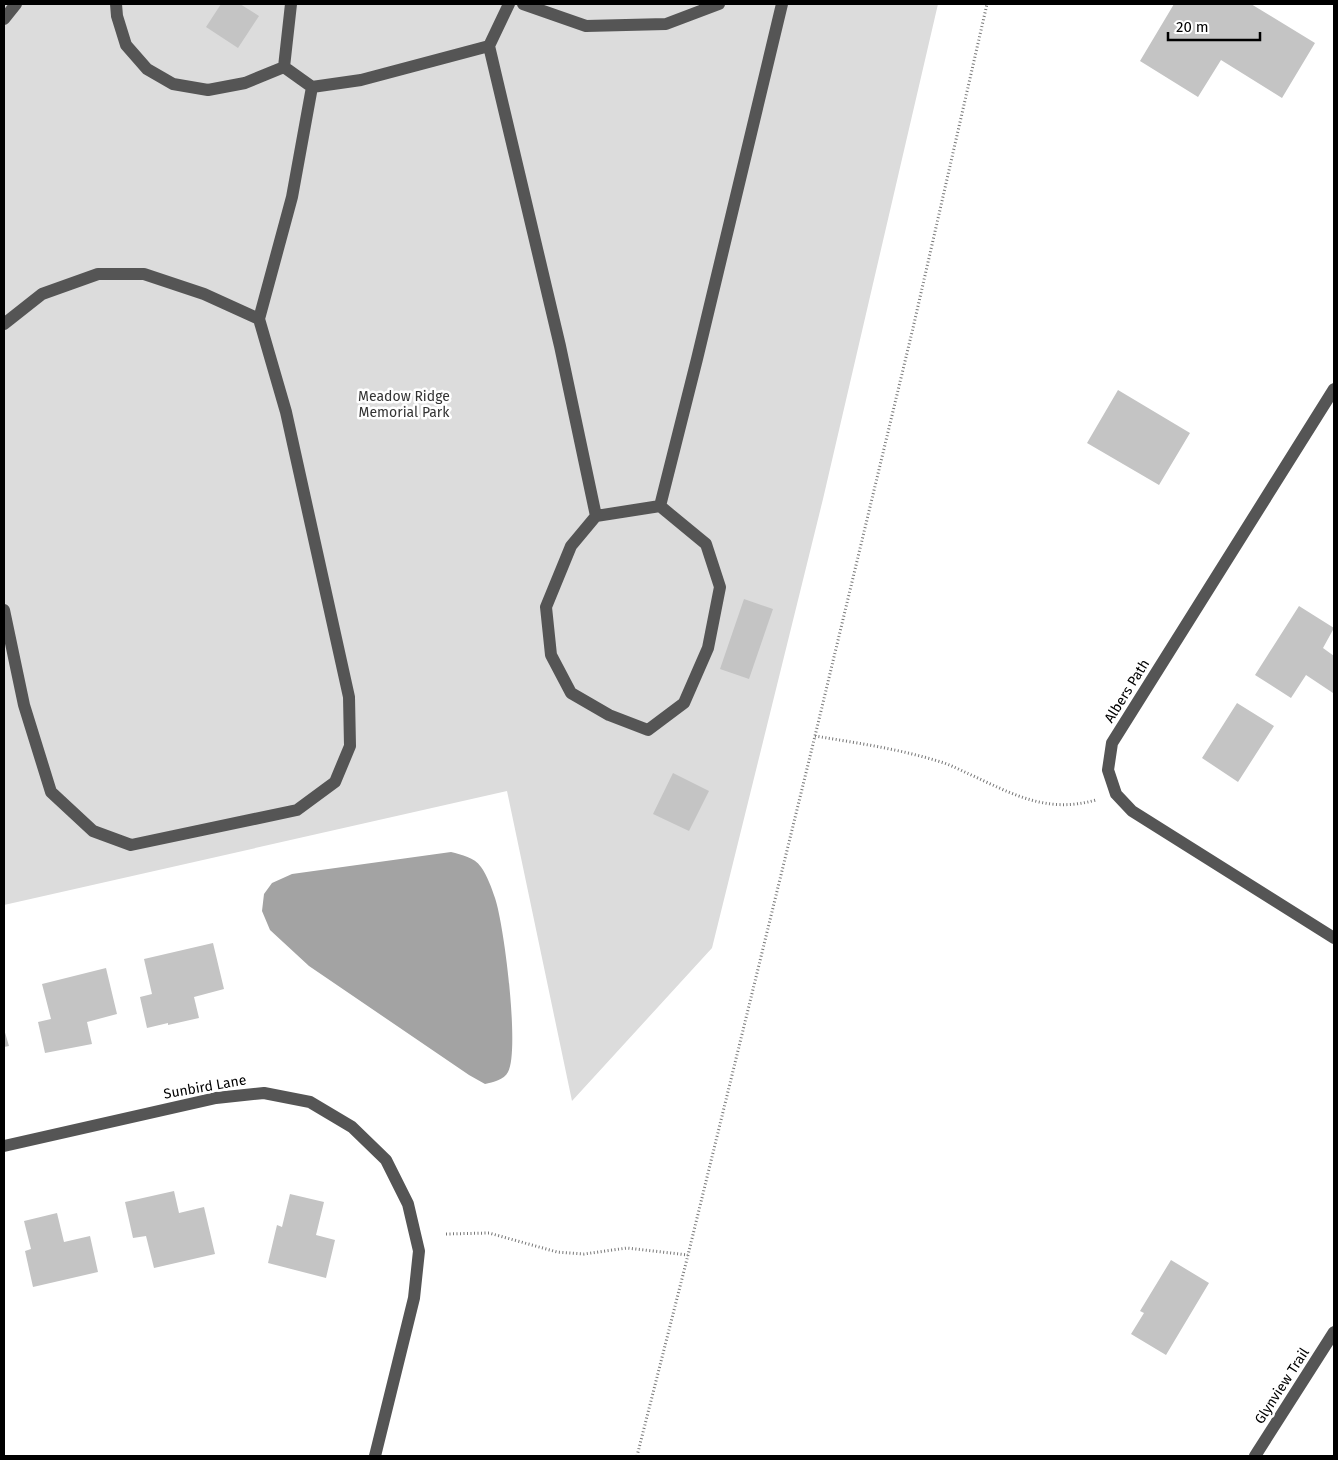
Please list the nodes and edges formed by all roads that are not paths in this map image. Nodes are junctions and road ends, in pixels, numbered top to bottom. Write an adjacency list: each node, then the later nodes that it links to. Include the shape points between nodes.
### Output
1 (16, 4): 8 (street)
2 (116, 4): 10 (street, via 126,45 147,69 173,84 208,90 244,83)
3 (291, 4): 10 (street)
4 (509, 4): 9 (street)
5 (524, 4): 6 (street, via 586,26 666,24)
6 (719, 4)
7 (782, 4): 15 (street)
8 (4, 20)
9 (489, 46): 11 (street, via 361,80); 16 (street, via 560,346)
10 (284, 67): 11 (street)
11 (312, 87): 12 (street, via 292,197)
12 (259, 319): 13 (street, via 204,294 144,274 98,274 42,294); 17 (street, via 286,412 349,697 350,746 335,782 297,810 131,845 93,831 52,792 24,706)
13 (4, 324)
14 (1334, 388): 18 (street, Albers Path, via 1112,743 1108,770 1116,794 1132,811)
15 (660, 506): 16 (street); 16 (street, via 706,544 720,587 708,648 684,703 648,730 610,715 571,693 551,655 546,607 571,546)
16 (596, 516)
17 (4, 610)
18 (1334, 938)
19 (4, 1146): 21 (street, Sunbird Lane, via 216,1098 264,1093 310,1102 352,1127 386,1160 408,1204 419,1251 414,1298)
20 (1334, 1332): 22 (street, Glynview Trail)
21 (375, 1456)
22 (1255, 1456)

